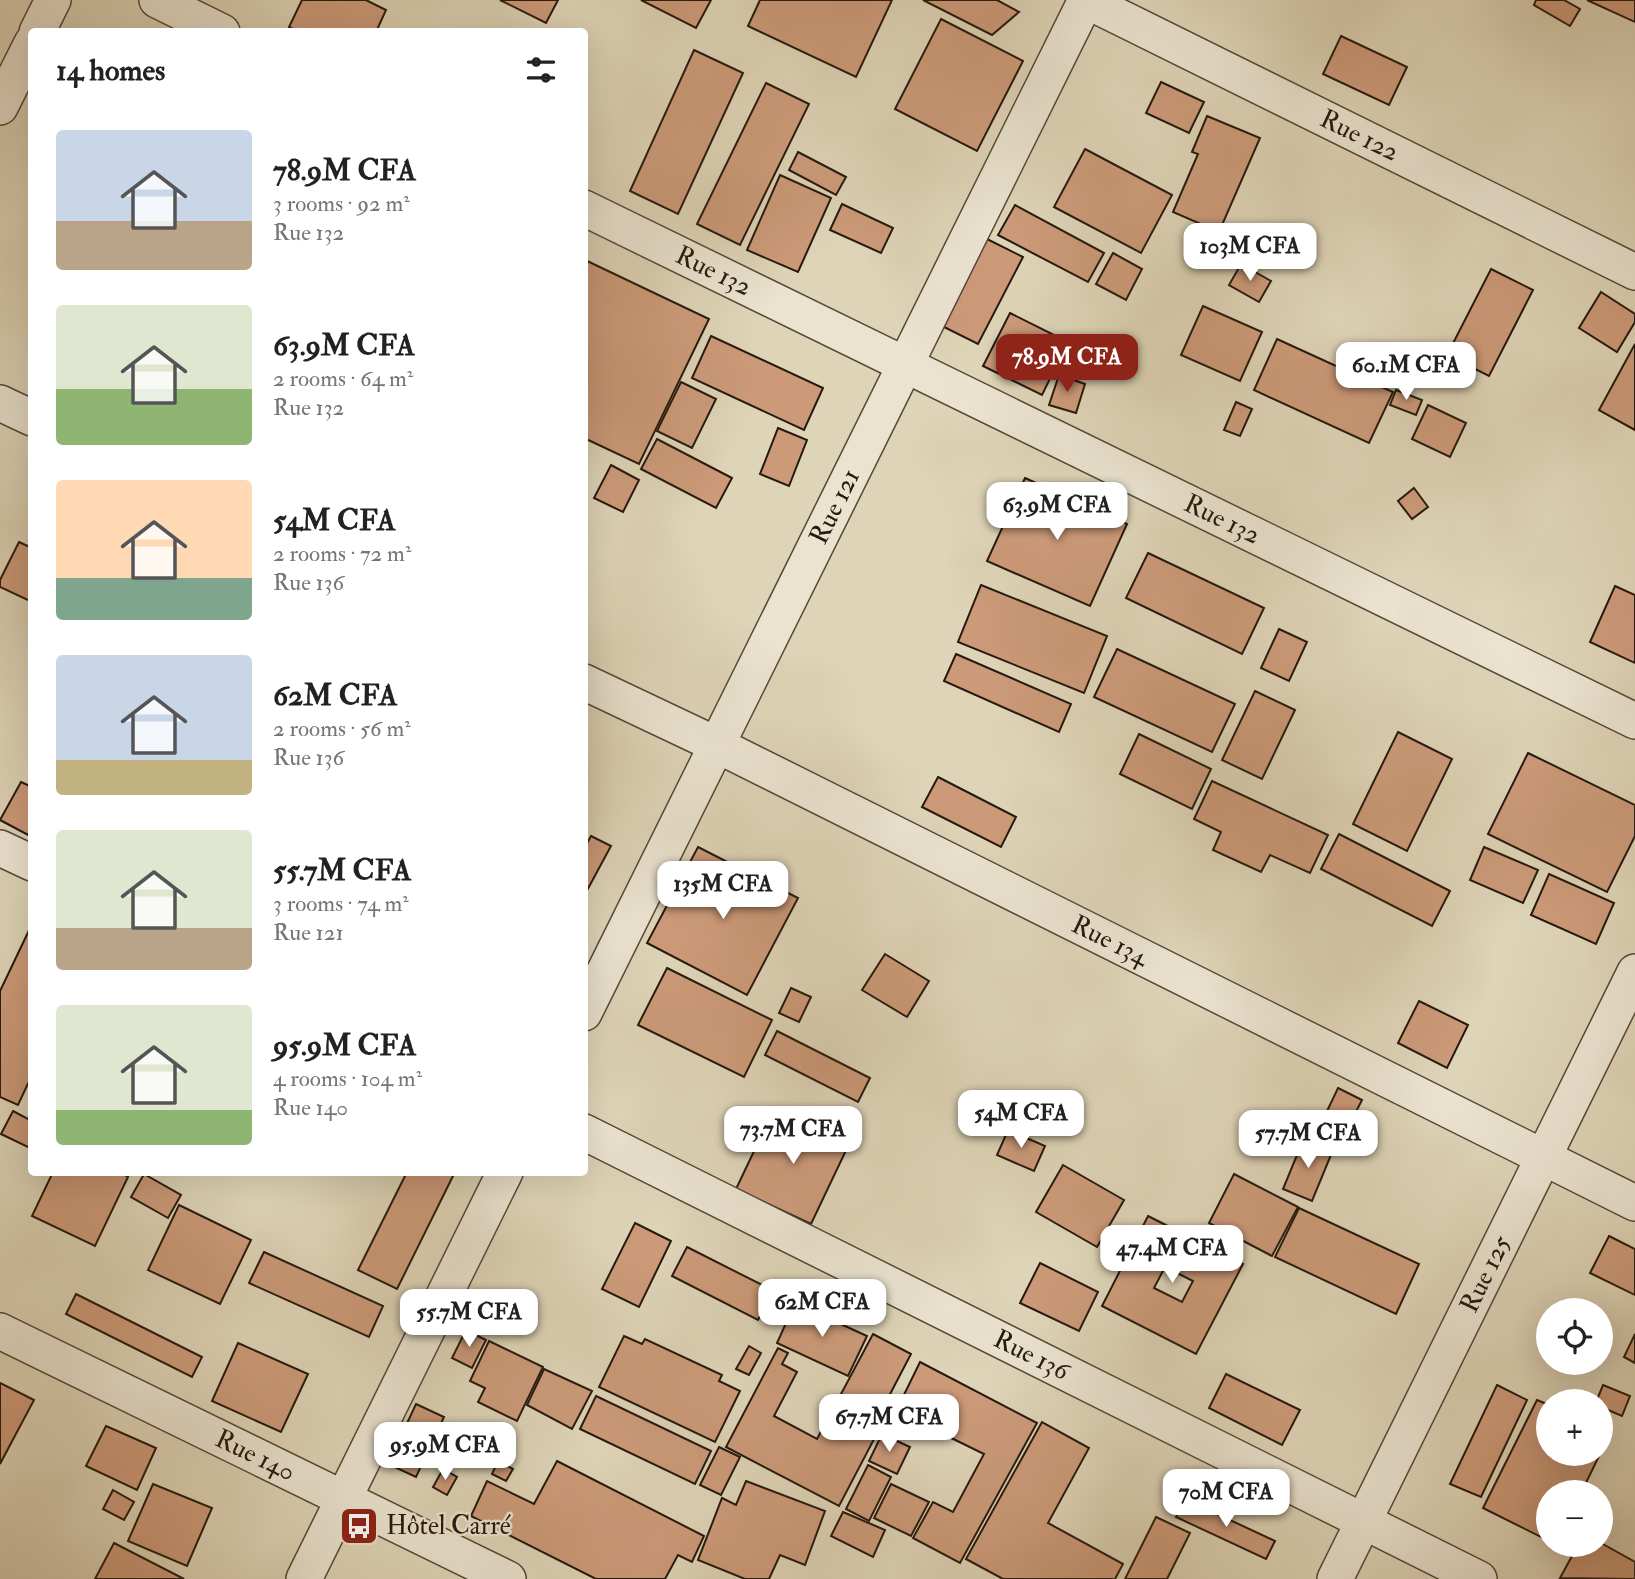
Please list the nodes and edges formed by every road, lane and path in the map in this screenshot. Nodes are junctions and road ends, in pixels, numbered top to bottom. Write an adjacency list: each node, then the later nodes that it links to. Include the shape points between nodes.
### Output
1 (53, 0): 4 (street)
2 (158, 0): 5 (street)
3 (1086, 0): 9 (street, Rue 122); 10 (street, Rue 121)
4 (39, 28)
5 (214, 28)
6 (28, 51): 7 (street)
7 (0, 107)
8 (588, 210): 10 (street, Rue 132)
9 (1635, 272)
10 (905, 365): 14 (street, Rue 132); 15 (street, Rue 121)
11 (0, 403): 12 (street)
12 (28, 416)
13 (588, 684): 15 (street, Rue 134)
14 (1635, 721)
15 (717, 745): 19 (street, Rue 121); 21 (street, Rue 134)
16 (0, 848): 17 (street)
17 (28, 861)
18 (1635, 972): 21 (street, Rue 125)
19 (588, 1005)
20 (588, 1134): 26 (street, Rue 136)
21 (1543, 1157): 23 (street, Rue 134); 26 (street, Rue 125)
22 (503, 1176): 25 (street)
23 (1635, 1203)
24 (0, 1331): 25 (street, Rue 140)
25 (343, 1500): 27 (street); 28 (street, Rue 140)
26 (1364, 1521): 29 (street, Rue 125); 30 (street, Rue 136)
27 (304, 1579)
28 (508, 1579)
29 (1335, 1579)
30 (1479, 1579)

